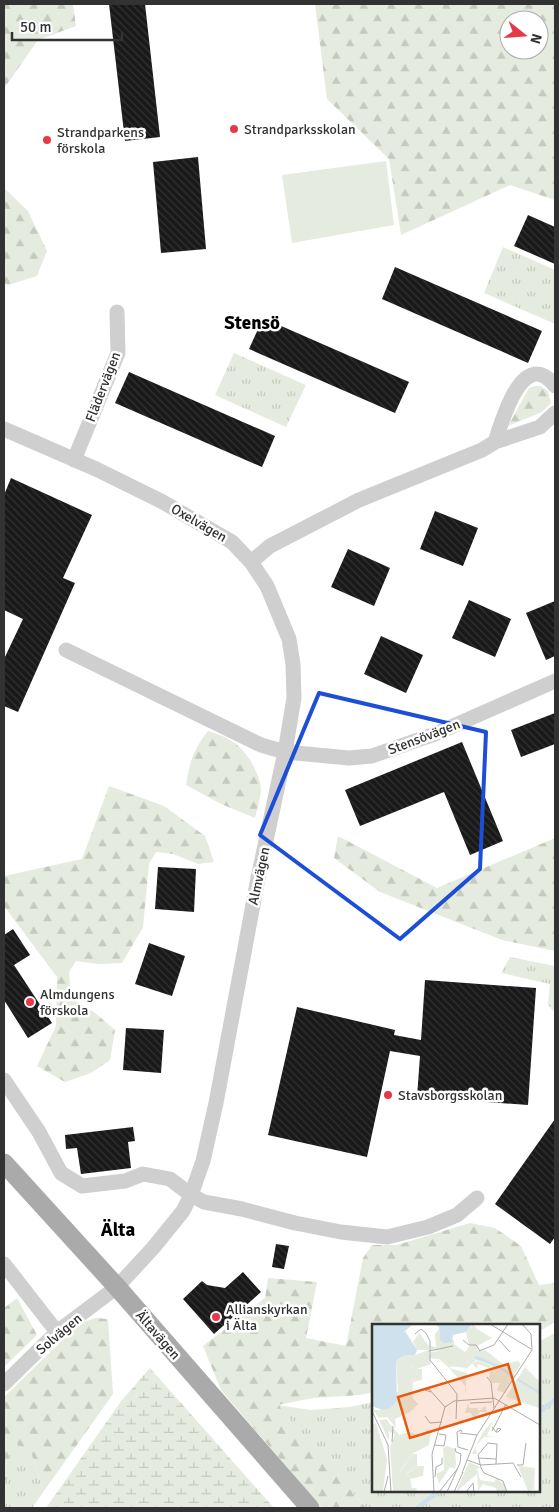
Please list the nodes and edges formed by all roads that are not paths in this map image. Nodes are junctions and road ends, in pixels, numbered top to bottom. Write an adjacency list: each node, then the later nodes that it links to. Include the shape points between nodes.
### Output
1 (117, 312): 6 (street, Flädervägen, via 118,353)
2 (555, 386): 5 (street, via 546,376 536,374 520,382)
3 (555, 413): 5 (street, via 540,427)
4 (4, 429): 6 (street, Oxelvägen)
5 (494, 442): 7 (street, via 482,450 359,500 270,546)
6 (74, 460): 7 (street, Oxelvägen, via 161,501 232,542)
7 (251, 562): 10 (street, Almvägen, via 268,586 289,639 294,698)
8 (66, 650): 10 (street, Stensövägen, via 262,746)
9 (555, 681): 10 (street, Stensövägen, via 436,734 372,756 349,758)
10 (285, 752): 13 (street, Almvägen, via 216,1103 203,1161)
11 (4, 1080): 13 (street, via 61,1172 82,1186 124,1181 143,1174 170,1179)
12 (4, 1163): 16 (main road, Ältavägen)
13 (191, 1196): 14 (street, via 204,1202 296,1223 388,1237 428,1227 457,1215); 16 (street, Almvägen, via 153,1248)
14 (477, 1198)
15 (4, 1264): 17 (street)
16 (117, 1287): 17 (street, Solvägen); 19 (main road, Ältavägen)
17 (57, 1332): 18 (street, Solvägen)
18 (4, 1384)
19 (310, 1508)

